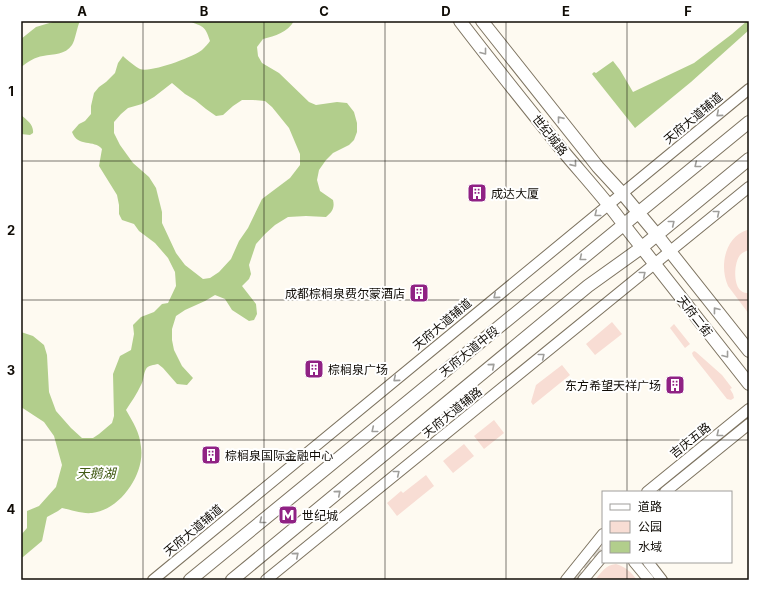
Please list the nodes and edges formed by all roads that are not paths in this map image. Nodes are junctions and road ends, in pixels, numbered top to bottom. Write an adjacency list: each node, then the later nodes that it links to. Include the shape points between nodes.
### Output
1 (460, 21): 8 (main road, 世纪城路, one-way to 8)
2 (482, 21): 7 (main road, 世纪城路, one-way to 2, via 598,167)
3 (749, 89): 7 (street, 天府大道辅道, one-way to 7)
4 (749, 122): 9 (main road, 天府大道中段, one-way to 9)
5 (749, 159): 11 (main road, one-way to 5)
6 (749, 187): 13 (street, one-way to 6)
7 (622, 193): 8 (street, 天府大道辅道); 9 (main road, 世纪城路)
8 (609, 204): 10 (main road, 世纪城路); 25 (street, 天府大道辅道, one-way to 25)
9 (638, 213): 10 (main road, 天府大道中段); 11 (main road, 世纪城路)
10 (624, 225): 12 (main road, 世纪城路); 26 (main road, 天府大道中段, one-way to 26)
11 (657, 235): 12 (main road); 13 (main road, 天府二街)
12 (641, 248): 14 (main road, 天府二街); 27 (main road, one-way to 12, via 588,286)
13 (670, 252): 14 (street); 15 (main road, 天府二街, one-way to 13)
14 (655, 265): 16 (main road, 天府二街, one-way to 16); 28 (street, 天府大道辅路, one-way to 14)
15 (749, 351)
16 (749, 384)
17 (749, 409): 19 (street, 吉庆五路, one-way to 19)
18 (749, 424): 20 (street, 吉庆五路)
19 (648, 491)
20 (666, 491)
21 (602, 535): 29 (street)
22 (602, 557): 30 (street)
23 (635, 563): 31 (street)
24 (649, 563): 32 (street)
25 (153, 580)
26 (190, 580)
27 (232, 580)
28 (266, 580)
29 (566, 580)
30 (583, 580)
31 (648, 580)
32 (662, 580)

